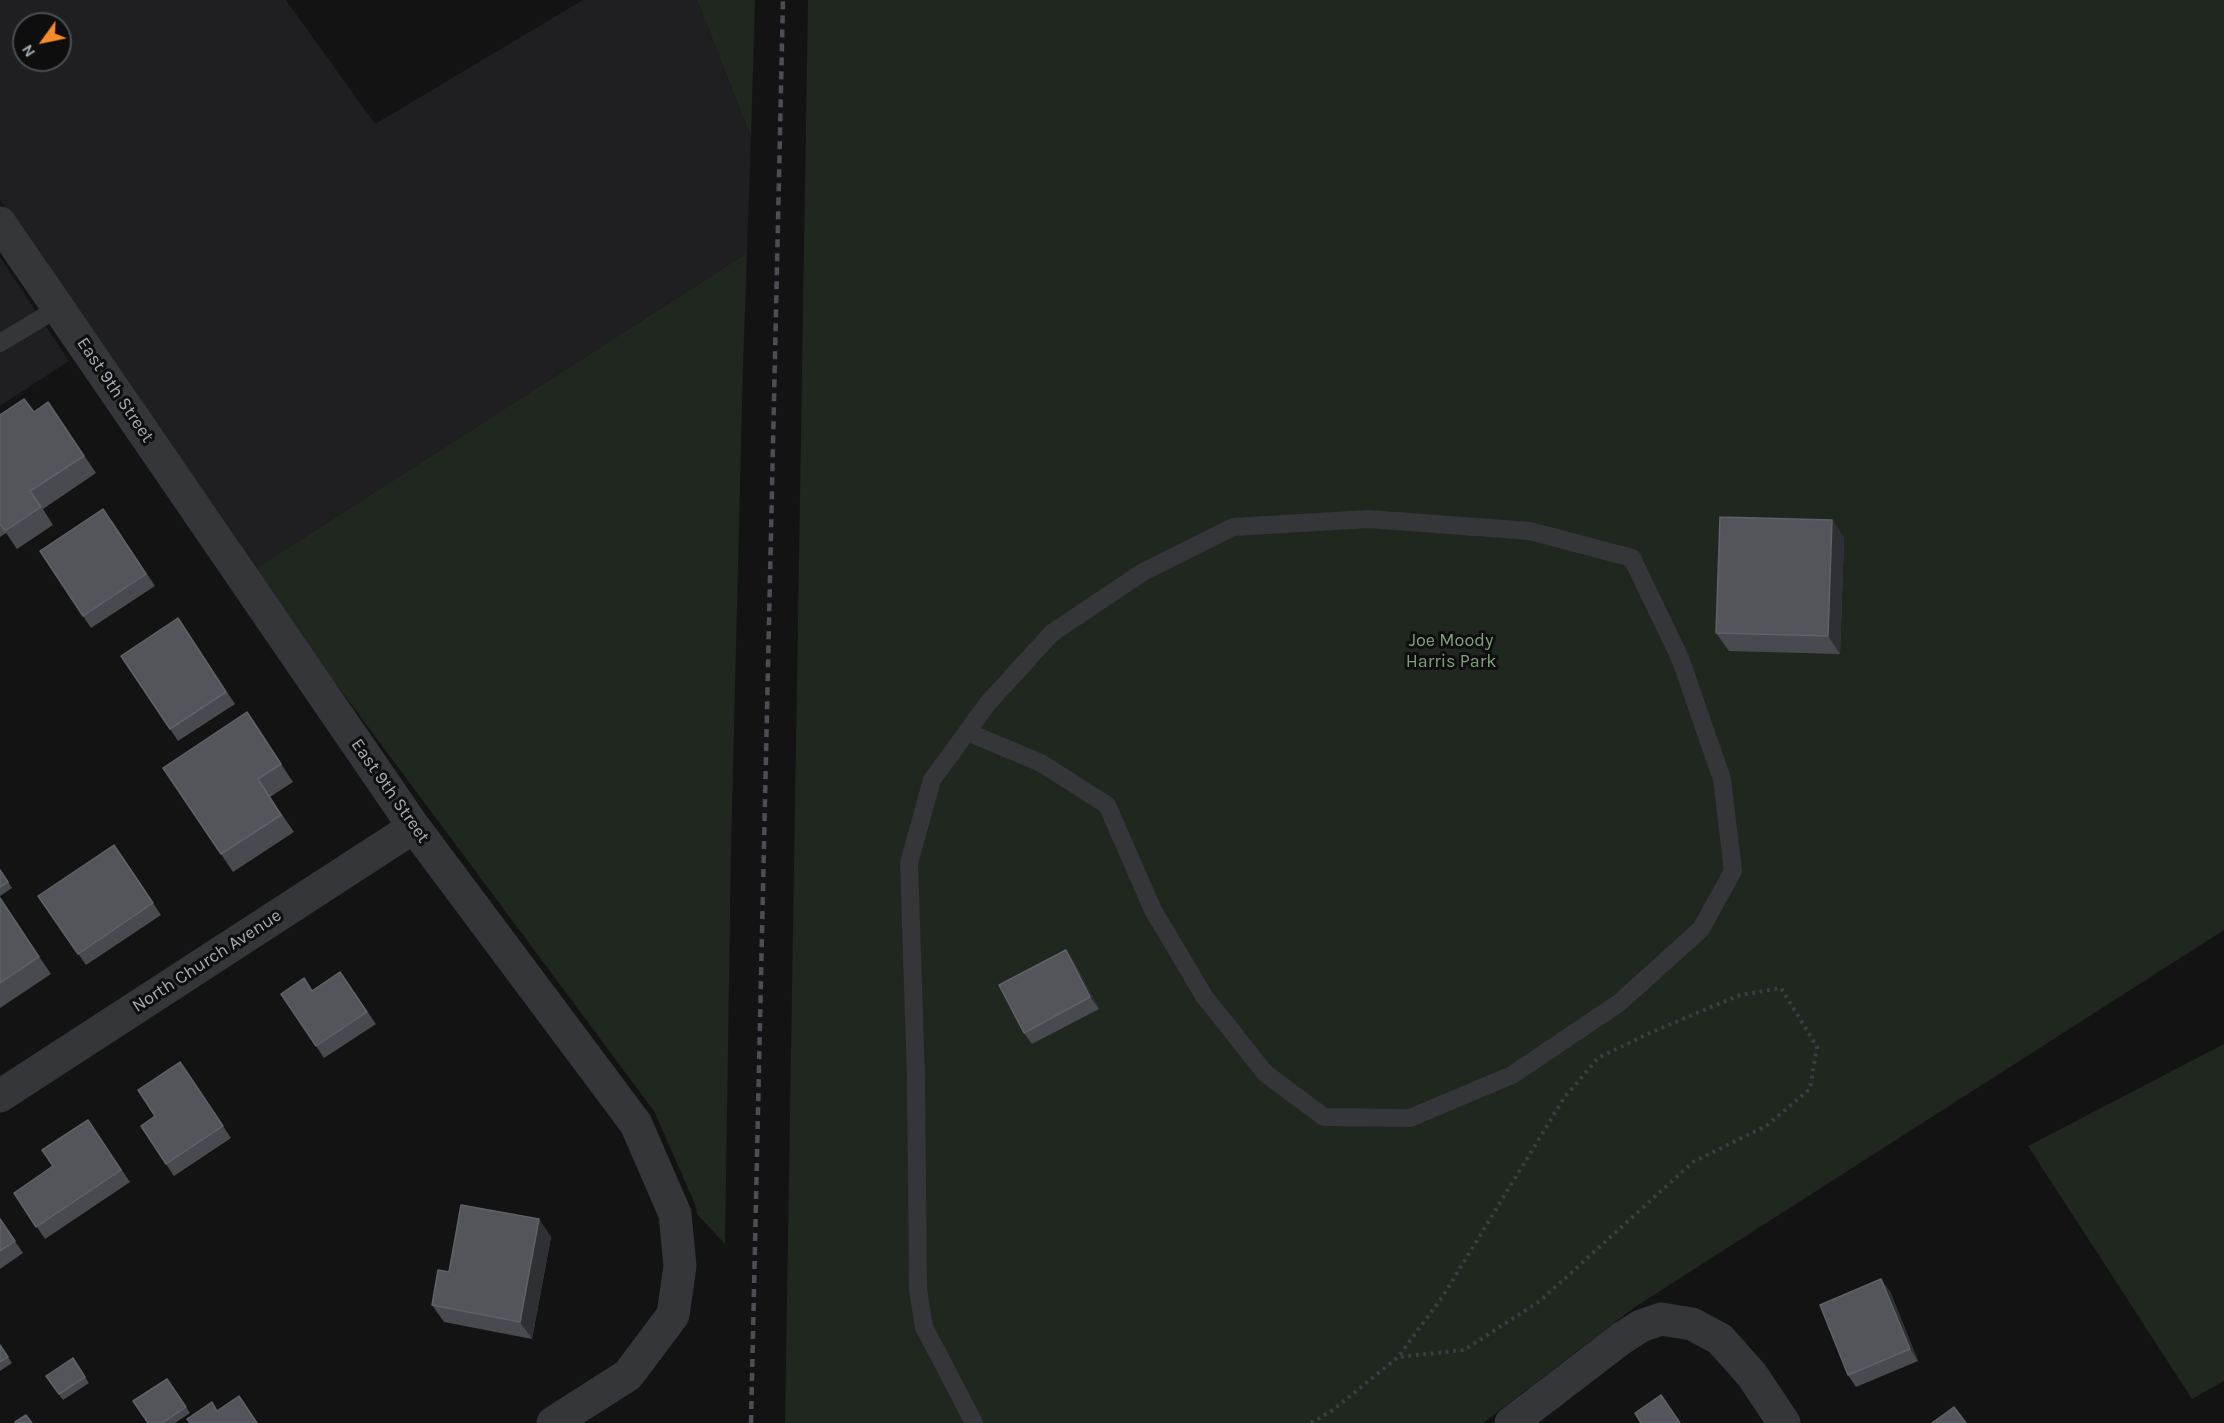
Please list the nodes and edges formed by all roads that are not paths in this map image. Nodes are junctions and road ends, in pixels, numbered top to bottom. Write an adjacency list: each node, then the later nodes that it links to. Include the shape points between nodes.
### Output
1 (0, 223): 2 (street, East 9th Street)
2 (58, 308): 3 (lane); 5 (street, East 9th Street)
3 (0, 343)
4 (967, 732): 4 (lane, via 1052,633 1143,572 1233,527 1369,519 1530,531 1632,558 1680,658 1722,779 1733,871 1701,929 1618,1003 1512,1075 1410,1118 1324,1117 1265,1073 1204,996 1153,910 1107,805 1041,763); 8 (lane, via 932,780 909,862 918,1290 924,1327)
5 (414, 827): 6 (street, North Church Avenue); 7 (street, East 9th Street, via 636,1124 675,1214 680,1266 673,1316 628,1375)
6 (0, 1096)
7 (554, 1423)
8 (974, 1423)
9 (1511, 1423): 10 (street, via 1641,1326 1661,1319 1681,1321 1710,1332 1728,1346)
10 (1784, 1423)

